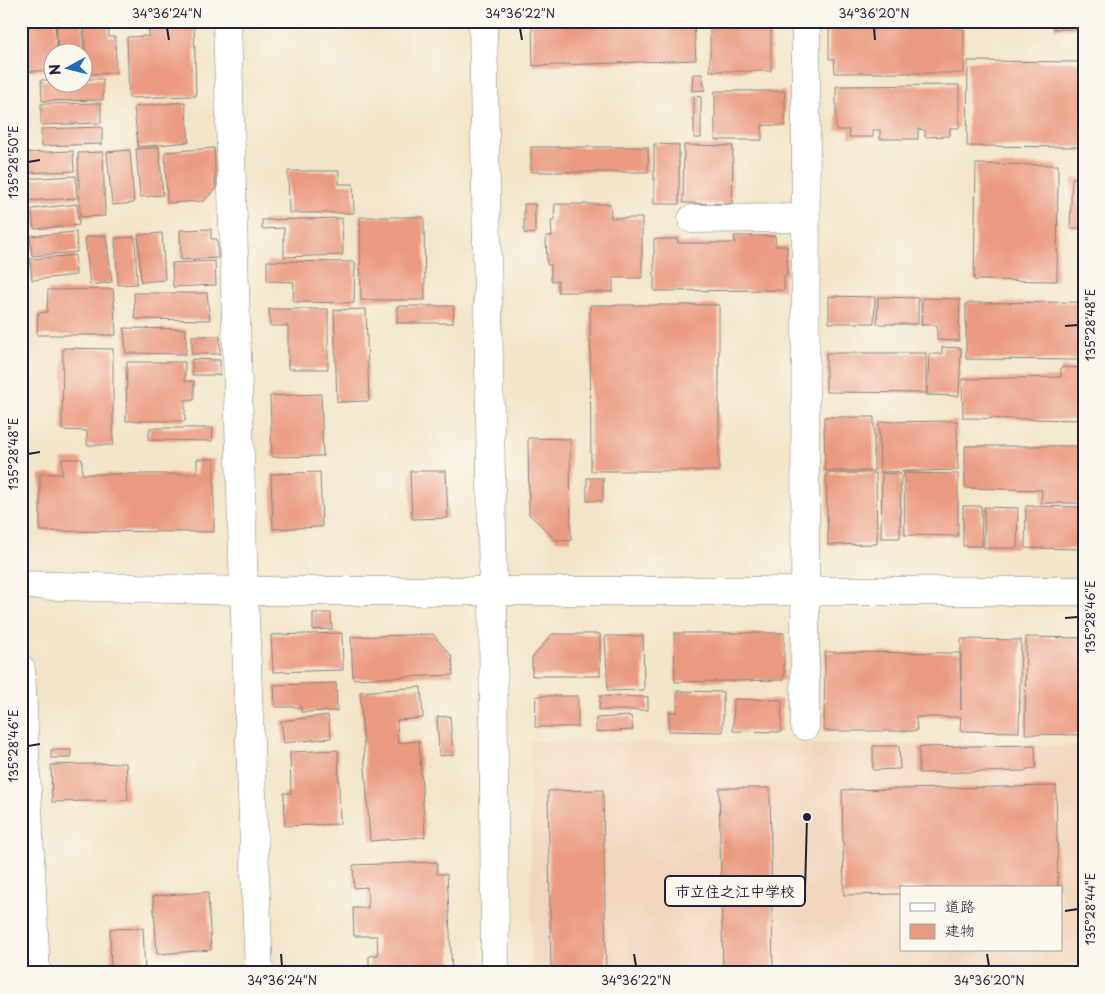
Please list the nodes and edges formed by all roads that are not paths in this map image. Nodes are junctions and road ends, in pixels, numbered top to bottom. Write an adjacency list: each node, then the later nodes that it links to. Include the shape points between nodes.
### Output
1 (226, 21): 7 (street)
2 (483, 21): 8 (street)
3 (806, 21): 4 (street)
4 (806, 218): 5 (street); 9 (street)
5 (692, 219)
6 (21, 585): 7 (street)
7 (244, 591): 8 (street); 14 (street)
8 (493, 591): 9 (street); 15 (street)
9 (805, 591): 10 (street); 12 (street)
10 (1084, 591)
11 (21, 669): 13 (street)
12 (805, 726)
13 (36, 973)
14 (259, 973)
15 (495, 973)

